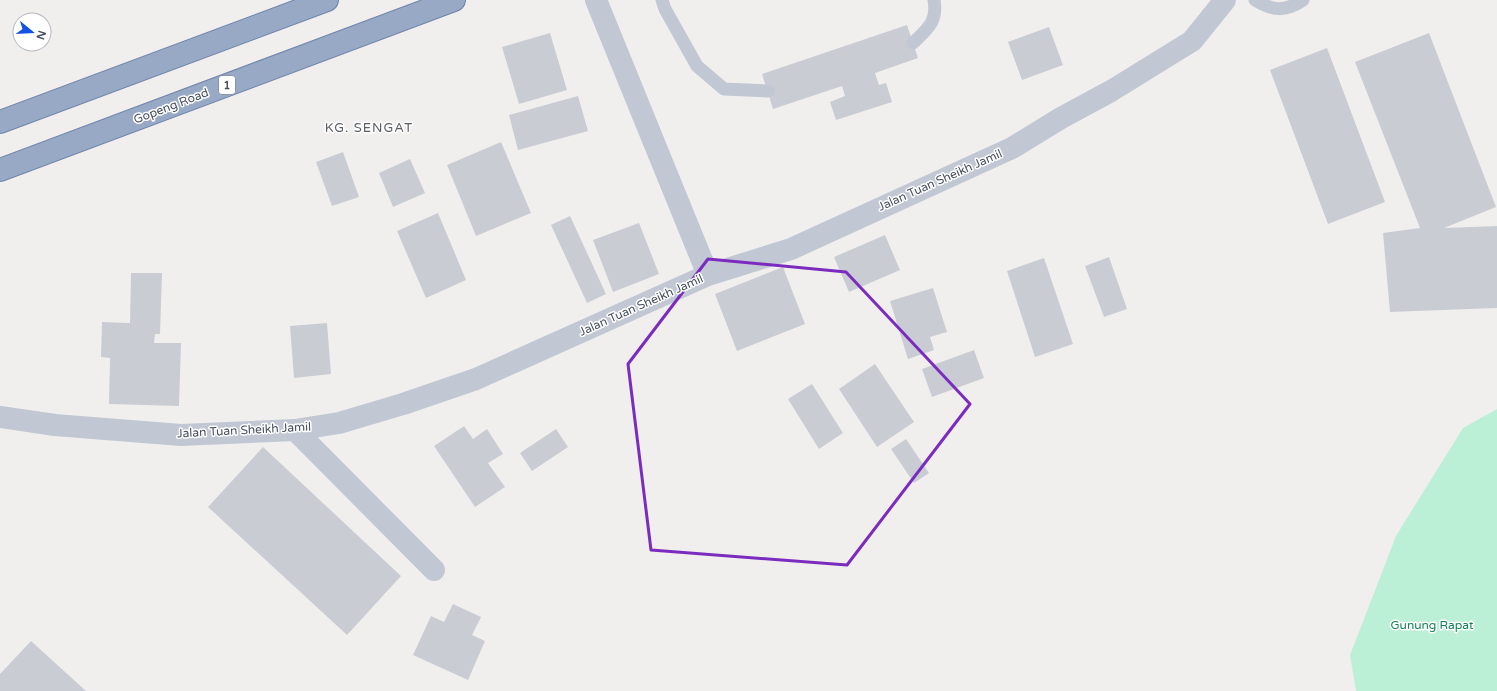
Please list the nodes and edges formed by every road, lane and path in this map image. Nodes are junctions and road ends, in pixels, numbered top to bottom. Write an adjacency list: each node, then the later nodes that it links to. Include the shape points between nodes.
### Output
1 (328, 0): 11 (highway)
2 (454, 0): 12 (highway, Gopeng Road / 1)
3 (596, 0): 13 (street)
4 (662, 0): 10 (lane, via 697,66 724,89)
5 (934, 0): 9 (lane, via 932,23)
6 (1225, 0): 13 (street, Jalan Tuan Sheikh Jamil, via 1192,41 1012,148 791,249)
7 (1255, 0): 8 (lane, via 1268,8 1277,9 1293,6)
8 (1303, 0)
9 (913, 43)
10 (768, 91)
11 (0, 122)
12 (0, 170)
13 (708, 275): 15 (street, Jalan Tuan Sheikh Jamil, via 476,379 339,423)
14 (0, 417): 15 (street, Jalan Tuan Sheikh Jamil, via 181,435)
15 (295, 430): 16 (street)
16 (434, 570)

